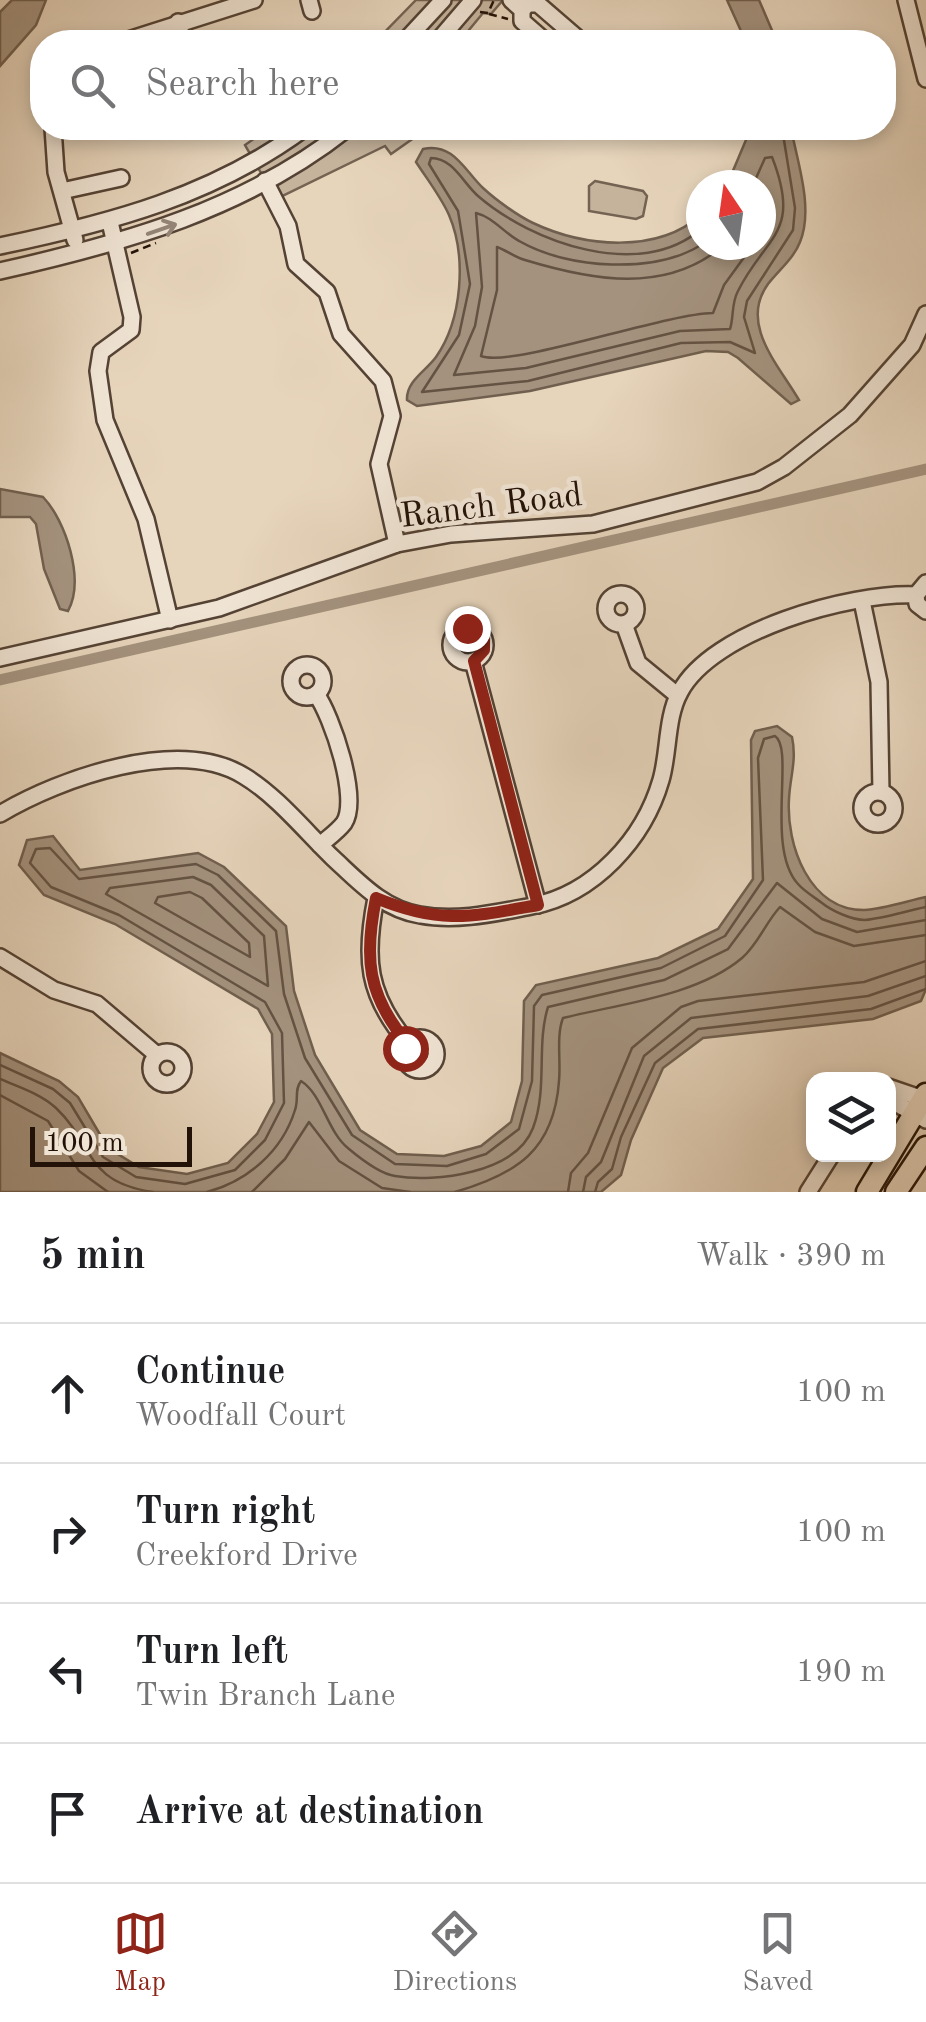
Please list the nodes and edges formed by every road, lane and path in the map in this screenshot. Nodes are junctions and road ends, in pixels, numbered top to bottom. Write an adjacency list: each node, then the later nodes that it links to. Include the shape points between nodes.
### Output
1 (254, 0): 8 (street)
2 (443, 0): 12 (street)
3 (473, 0): 13 (street)
4 (494, 0): 7 (path)
5 (906, 0): 16 (street)
6 (514, 10): 7 (path); 14 (street); 15 (street, via 535,3)
7 (488, 13): 9 (path)
8 (178, 22): 10 (street); 11 (street)
9 (471, 22)
10 (156, 30)
11 (180, 30)
12 (415, 30)
13 (448, 30)
14 (532, 30)
15 (568, 30)
16 (926, 79)
17 (52, 140): 22 (street)
18 (285, 140): 23 (street, via 210,184)
19 (329, 140): 21 (street)
20 (121, 178): 22 (street)
21 (265, 181): 25 (street, one-way to 21, via 188,220); 30 (street, via 282,207 296,264 328,292 341,334 384,381 392,416 379,464)
22 (62, 191): 24 (street)
23 (110, 222): 24 (street); 25 (street)
24 (73, 231): 26 (street); 27 (street)
25 (116, 243): 27 (street); 34 (street, via 131,330 97,361 103,408 146,519)
26 (0, 246)
27 (78, 253): 28 (street)
28 (0, 271)
29 (926, 314): 30 (street, Ranch Road, via 912,345 850,415 756,482 583,526)
30 (397, 544): 34 (street, Ranch Road)
31 (921, 589): 32 (street); 33 (street, via 917,604)
32 (862, 601): 39 (street, via 769,625 722,647 696,666); 40 (street, via 879,682)
33 (926, 611)
34 (170, 620): 36 (street, Ranch Road)
35 (624, 624): 39 (street, via 638,664)
36 (0, 658)
37 (474, 661): 44 (street)
38 (316, 694): 42 (street, via 326,706 351,796 345,821)
39 (677, 695): 44 (street, via 661,782 634,842 575,888)
40 (881, 792)
41 (0, 814): 42 (street, via 88,776 166,758 201,760 244,776)
42 (320, 845): 43 (street)
43 (376, 898): 44 (street, via 417,915 465,918); 46 (street, via 367,945 374,985 386,1018)
44 (538, 905)
45 (0, 957): 47 (street, via 54,990 97,1004)
46 (408, 1044)
47 (157, 1056)
48 (896, 1092): 50 (street)
49 (896, 1101): 50 (street)
50 (923, 1106): 54 (main road)
51 (926, 1147): 55 (main road)
52 (827, 1162): 53 (street)
53 (808, 1192)
54 (867, 1192)
55 (896, 1192)

